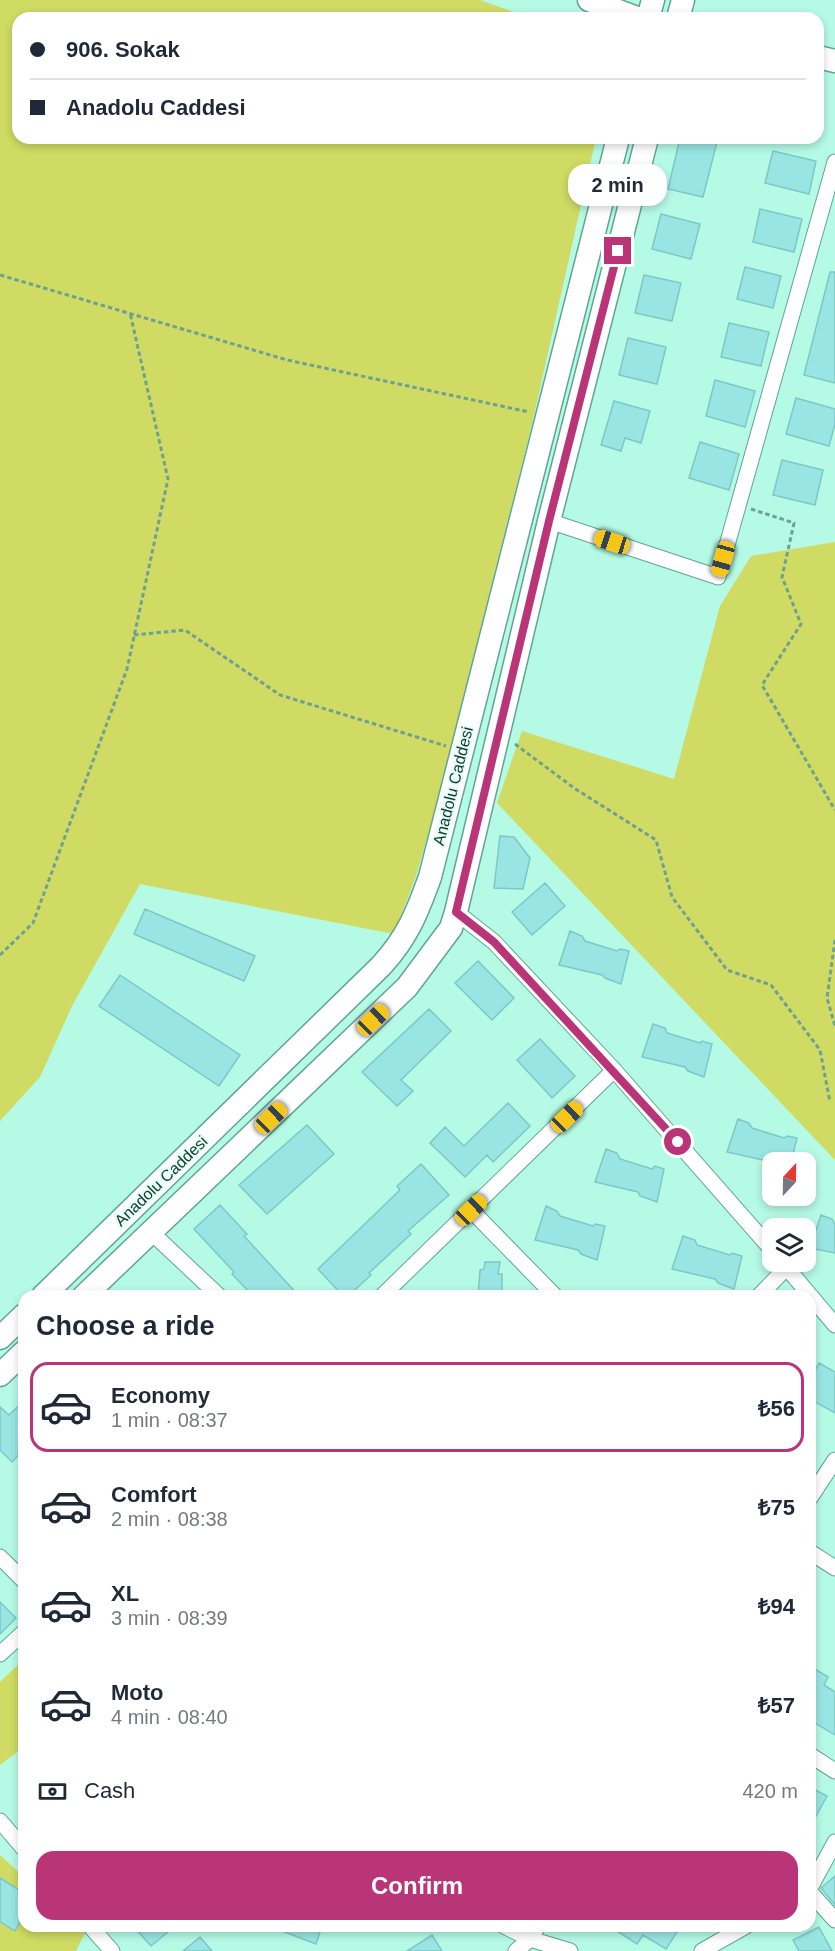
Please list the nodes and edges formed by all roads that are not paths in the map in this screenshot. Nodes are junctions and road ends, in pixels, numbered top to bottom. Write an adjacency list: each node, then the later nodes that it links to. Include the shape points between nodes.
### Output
1 (589, 0): 2 (main road)
2 (622, 12)
3 (616, 144): 14 (main road, Anadolu Caddesi, via 430,877 402,944)
4 (645, 144): 6 (main road, Anadolu Caddesi)
5 (835, 162): 6 (street, via 718,578)
6 (549, 521): 7 (main road, Anadolu Caddesi)
7 (456, 912): 8 (street, via 494,942); 10 (main road, Anadolu Caddesi, via 451,928 407,987)
8 (614, 1070): 9 (street); 11 (street)
9 (471, 1210): 17 (street); 18 (street)
10 (152, 1233): 15 (main road, Anadolu Caddesi); 16 (street)
11 (762, 1239)
12 (778, 1272): 19 (street)
13 (792, 1272): 20 (street)
14 (49, 1290)
15 (90, 1290)
16 (213, 1290)
17 (388, 1290)
18 (549, 1290)
19 (764, 1290)
20 (806, 1290)
21 (816, 1302): 23 (street)
22 (18, 1321): 24 (main road)
23 (835, 1325)
24 (0, 1338)
25 (18, 1358): 26 (main road)
26 (0, 1375)
27 (835, 1460): 28 (street)
28 (816, 1489)
29 (816, 1556): 31 (street)
30 (0, 1557): 32 (street)
31 (835, 1568)
32 (18, 1575)
33 (18, 1638): 34 (street)
34 (0, 1654)
35 (816, 1759): 36 (street)
36 (835, 1771)
37 (0, 1821): 38 (street)
38 (18, 1842)
39 (835, 1842): 40 (street)
40 (816, 1878)
41 (816, 1897): 42 (street)
42 (835, 1920)
43 (95, 1932): 46 (street)
44 (735, 1932): 49 (street)
45 (534, 1933): 47 (street); 48 (street)
46 (112, 1951)
47 (516, 1951)
48 (570, 1951)
49 (702, 1951)

